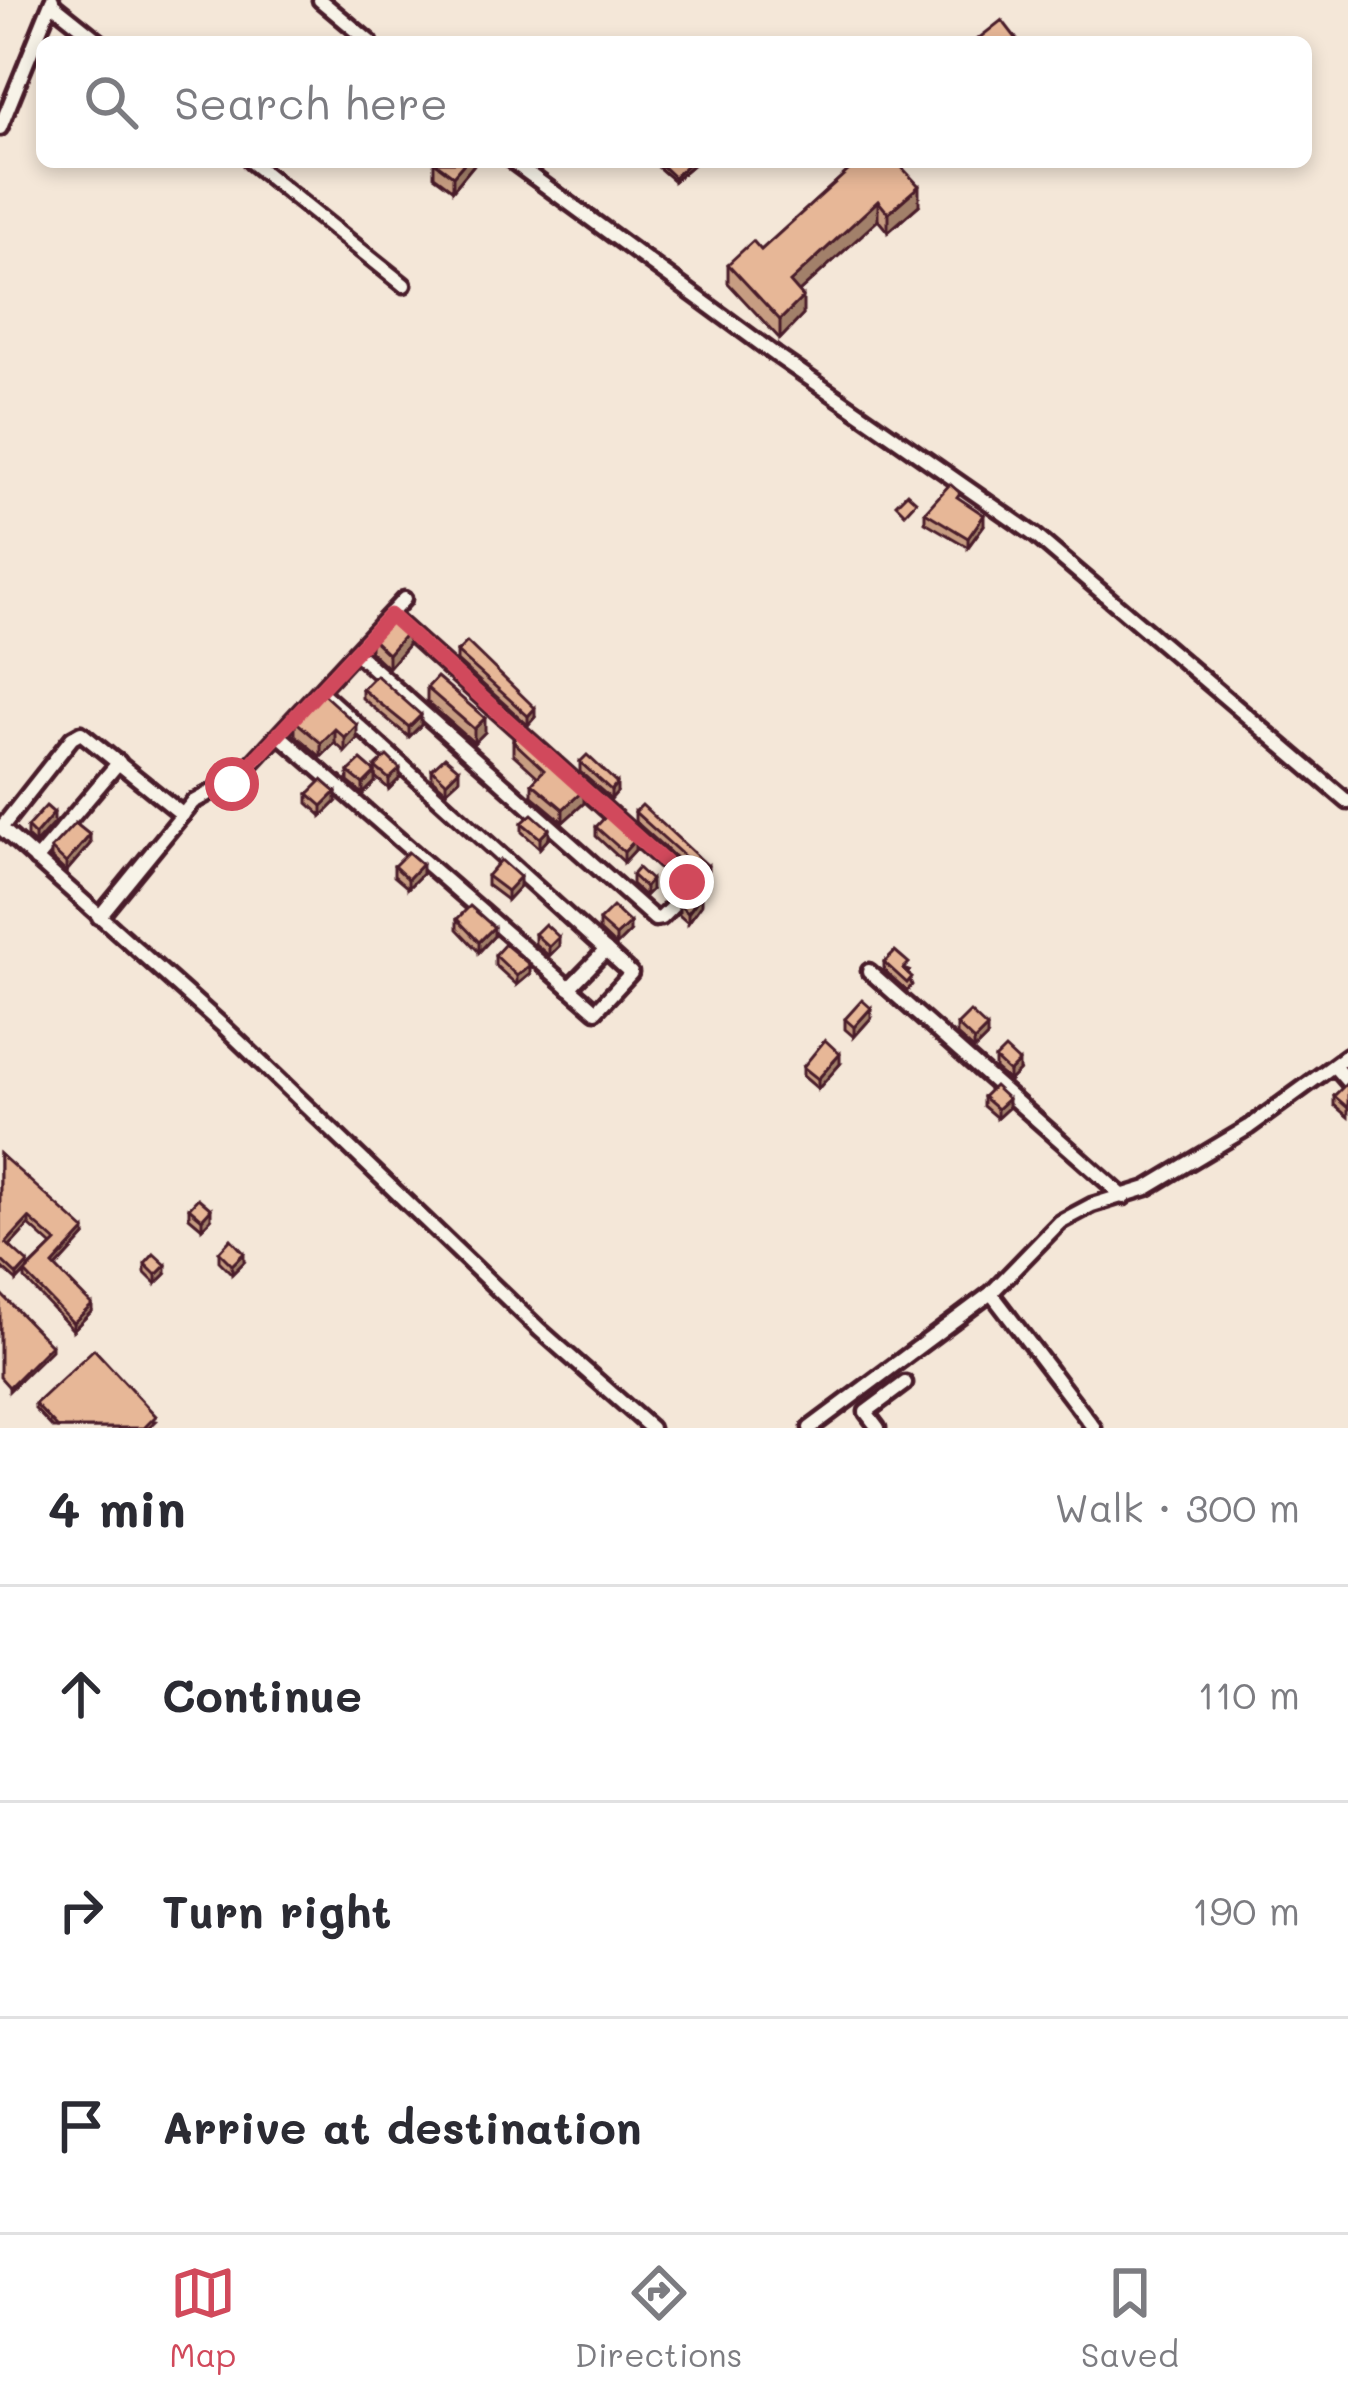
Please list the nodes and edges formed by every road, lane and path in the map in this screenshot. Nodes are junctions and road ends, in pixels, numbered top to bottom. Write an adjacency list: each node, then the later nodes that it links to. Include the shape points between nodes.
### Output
1 (320, 0): 5 (street)
2 (51, 1): 3 (street); 4 (street)
3 (37, 36)
4 (93, 36)
5 (363, 36)
6 (36, 38): 7 (street)
7 (0, 128)
8 (258, 168): 10 (street)
9 (521, 168): 17 (street, via 1036,536)
10 (404, 285)
11 (404, 599): 12 (street)
12 (390, 615): 13 (street); 13 (street, via 687,882 687,892 655,919)
13 (355, 652): 14 (street)
14 (320, 691): 15 (street); 22 (street)
15 (279, 735): 18 (street, via 232,784 201,795); 24 (street)
16 (119, 762): 18 (street); 19 (street, via 76,734); 20 (street)
17 (1348, 802)
18 (182, 814): 21 (street)
19 (0, 828): 20 (street)
20 (36, 860): 21 (street)
21 (99, 917): 32 (street)
22 (606, 950): 24 (street); 24 (street, via 631,973 596,1011)
23 (869, 971): 28 (street)
24 (569, 988)
25 (1348, 1055): 26 (street)
26 (1334, 1066): 27 (street); 28 (street, via 1249,1127)
27 (1348, 1082)
28 (1124, 1197): 29 (street, via 1060,1222)
29 (991, 1293): 31 (street); 34 (street)
30 (905, 1383): 33 (street, via 866,1412)
31 (813, 1427)
32 (650, 1428)
33 (878, 1428)
34 (1094, 1428)

